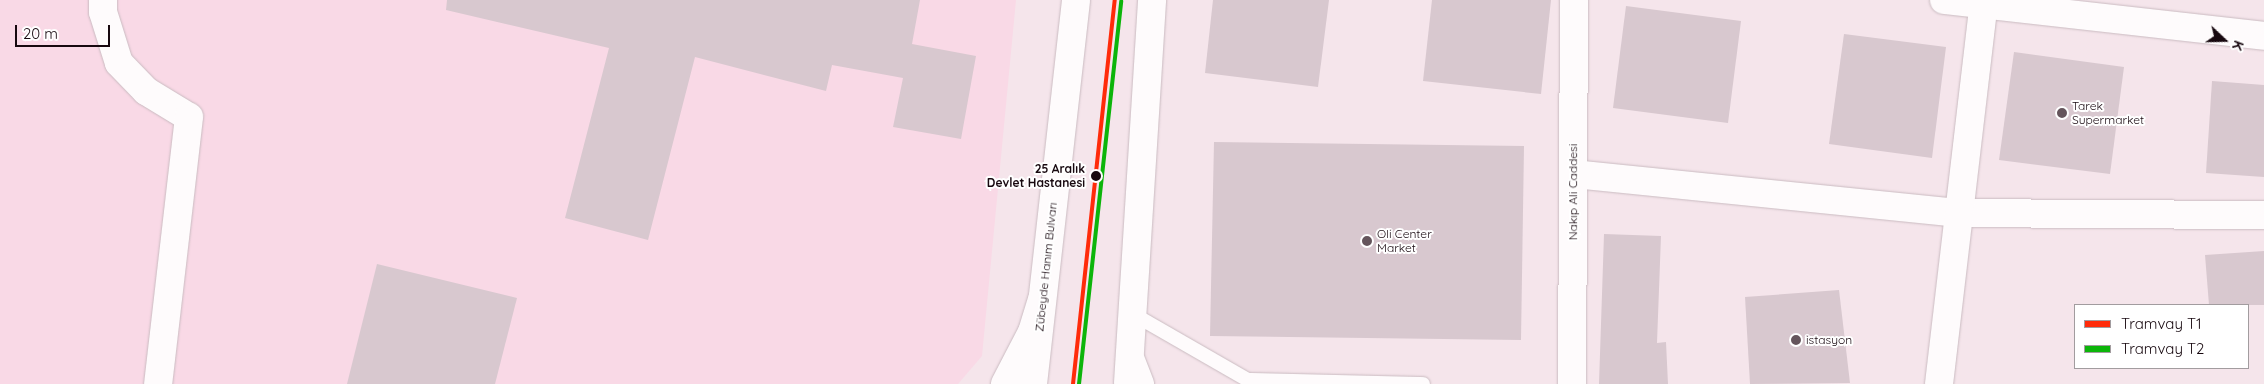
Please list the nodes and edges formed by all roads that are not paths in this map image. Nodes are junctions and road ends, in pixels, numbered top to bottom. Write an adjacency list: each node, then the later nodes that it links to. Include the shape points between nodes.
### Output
1 (102, 0): 14 (street, via 102,12 119,62 146,91 190,117)
2 (1076, 0): 11 (street, Zübeyde Hanım Bulvarı)
3 (1152, 0): 12 (street)
4 (1574, 0): 8 (street, Nakıp Ali Caddesi)
5 (1944, 0): 6 (street)
6 (1983, 2): 7 (street); 9 (street)
7 (2264, 36)
8 (1574, 174): 9 (street); 19 (street, Nakıp Ali Caddesi)
9 (1958, 213): 10 (street); 20 (street)
10 (2264, 215)
11 (1042, 300): 15 (street, via 1032,332); 16 (street, Zübeyde Hanım Bulvarı)
12 (1133, 314): 13 (street); 18 (lane, via 1248,380)
13 (1129, 371): 17 (street)
14 (158, 384)
15 (1005, 384)
16 (1033, 384)
17 (1140, 384)
18 (1423, 384)
19 (1572, 384)
20 (1939, 384)

